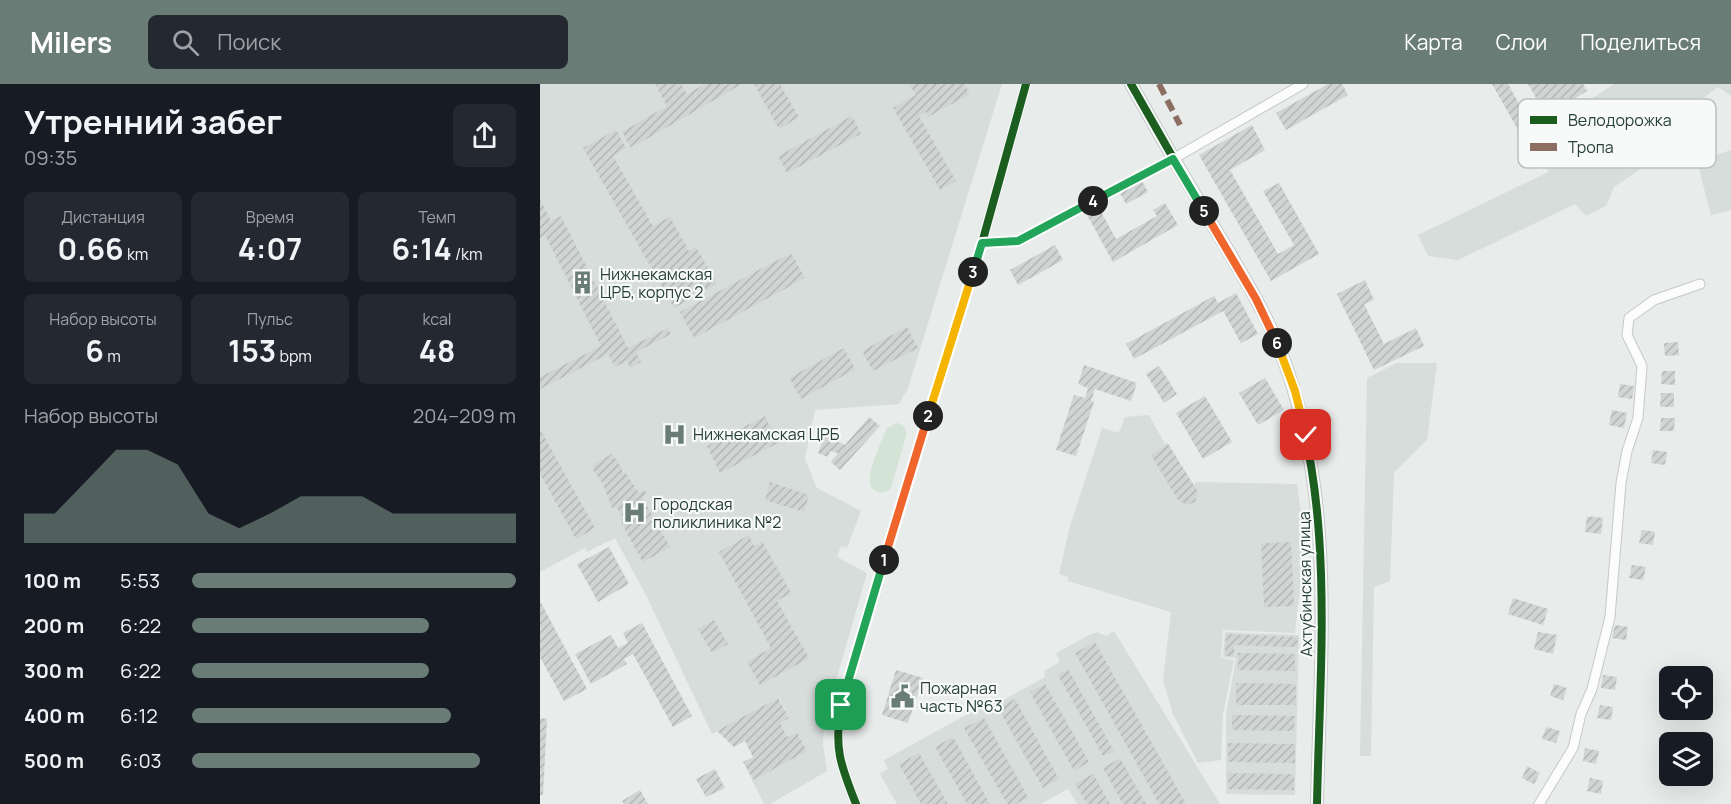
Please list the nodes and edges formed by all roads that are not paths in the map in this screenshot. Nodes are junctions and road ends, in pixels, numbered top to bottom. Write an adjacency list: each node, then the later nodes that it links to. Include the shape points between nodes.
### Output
1 (1026, 84): 5 (street)
2 (1131, 84): 4 (street, Ахтубинская улица)
3 (1303, 84): 4 (street)
4 (1173, 159): 5 (street, via 1018,241); 8 (street, Ахтубинская улица, via 1264,314 1295,391 1306,435 1320,531)
5 (982, 243): 7 (street, via 841,705 836,736 840,764)
6 (1700, 284): 9 (street, via 1654,300 1629,318 1627,335 1642,366 1638,418 1621,483 1610,617 1573,748)
7 (856, 804)
8 (1317, 804)
9 (1539, 804)

